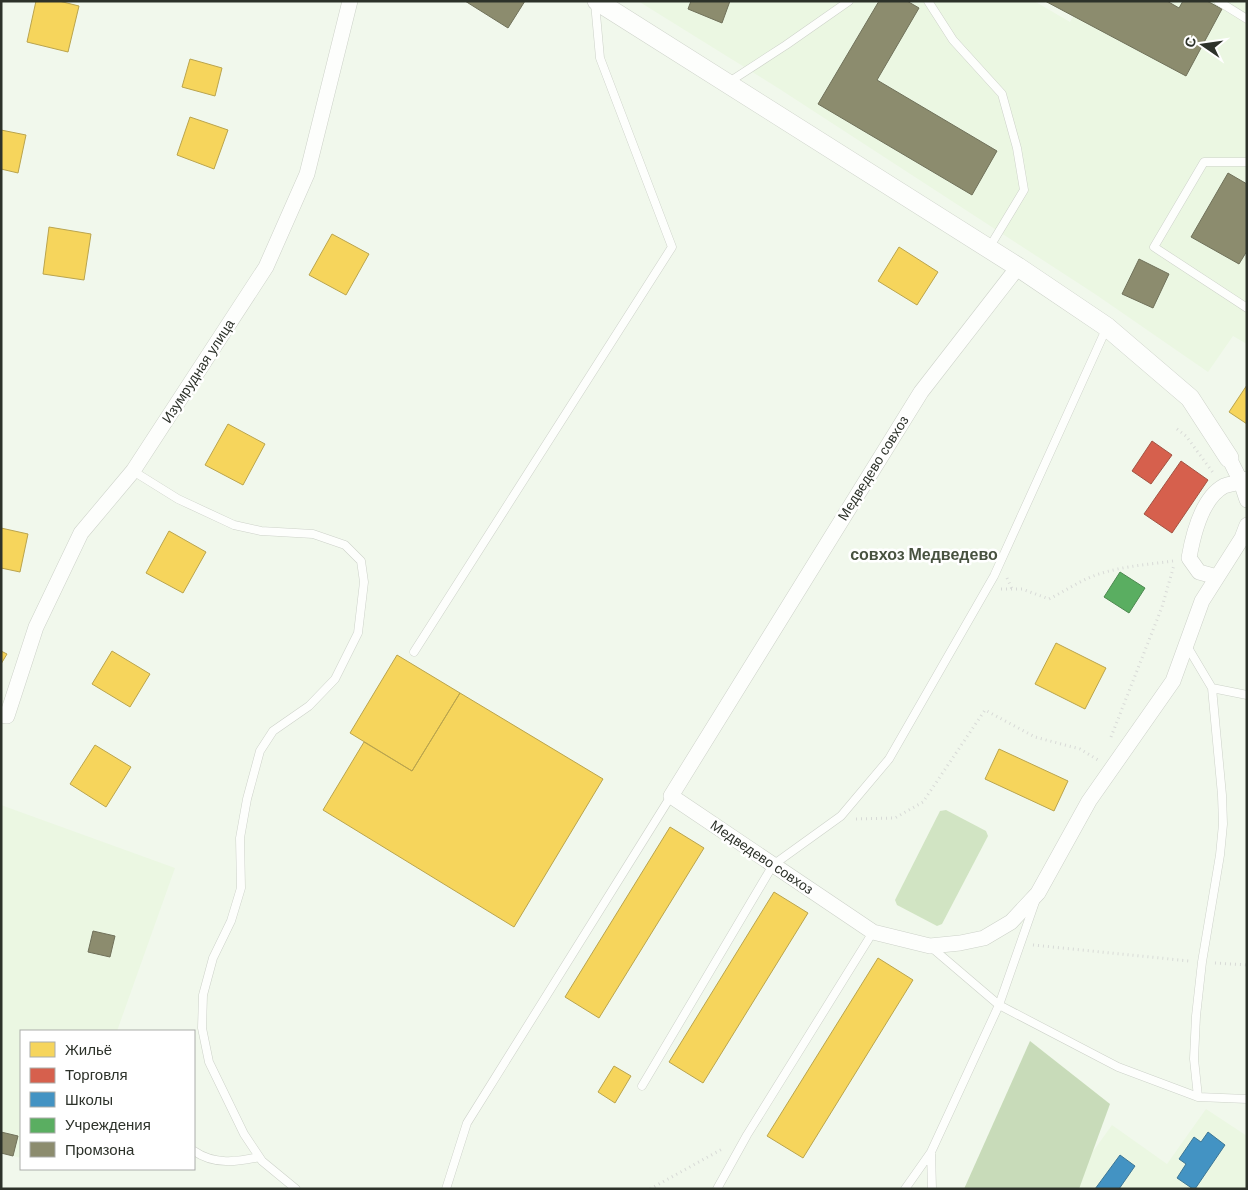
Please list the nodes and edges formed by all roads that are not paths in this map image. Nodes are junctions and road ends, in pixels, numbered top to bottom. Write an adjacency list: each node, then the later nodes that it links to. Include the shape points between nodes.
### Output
1 (350, 1): 14 (street, Изумрудная улица, via 307,174 266,267)
2 (596, 1): 7 (street); 20 (lane, via 600,58 672,247)
3 (849, 1): 7 (lane)
4 (928, 1): 9 (lane, via 953,40 1002,94 1018,148 1024,190)
5 (1218, 1): 6 (lane)
6 (1247, 19)
7 (728, 83): 9 (street)
8 (1247, 162): 11 (lane, via 1204,162 1154,247)
9 (989, 248): 10 (street)
10 (1018, 266): 12 (street); 24 (street, Медведево совхоз, via 921,392)
11 (1247, 308)
12 (1106, 327): 13 (street, via 1190,398); 25 (lane, via 988,588 889,759 841,816)
13 (1229, 458): 15 (street)
14 (133, 471): 23 (street, Изумрудная улица, via 81,533 36,627 7,716); 35 (lane, via 178,500 234,525 261,531 313,534 345,545 361,561 364,582 358,633 335,679 309,706 273,731 260,752 240,838 241,888 231,921 213,958 203,995 202,1028 208,1062)
15 (1244, 480): 16 (street); 18 (street, via 1224,487 1207,502 1192,536 1189,558 1199,572)
16 (1247, 500)
17 (1247, 525): 18 (street, Медведево совхоз)
18 (1217, 577): 19 (street, Медведево совхоз, via 1202,601)
19 (1186, 644): 21 (lane); 26 (street, Медведево совхоз, via 1173,681 1107,765)
20 (414, 652)
21 (1212, 688): 22 (lane); 31 (lane, via 1223,824 1196,1016 1194,1059)
22 (1247, 695)
23 (1, 715)
24 (671, 796): 25 (street, Медведево совхоз); 37 (lane, via 467,1123)
25 (773, 865): 27 (street, Медведево совхоз); 30 (lane)
26 (1038, 893): 28 (street, Медведево совхоз, via 1011,922 984,938); 29 (lane)
27 (874, 932): 28 (street, Медведево совхоз); 38 (lane, via 747,1135)
28 (930, 946): 29 (lane)
29 (999, 1005): 31 (lane, via 1118,1067); 34 (lane)
30 (642, 1086)
31 (1198, 1097): 32 (lane)
32 (1247, 1099)
33 (195, 1152): 35 (lane, via 204,1158 238,1162)
34 (930, 1152): 39 (lane); 40 (lane)
35 (259, 1157): 36 (lane)
36 (296, 1189)
37 (446, 1189)
38 (717, 1189)
39 (905, 1189)
40 (932, 1189)

